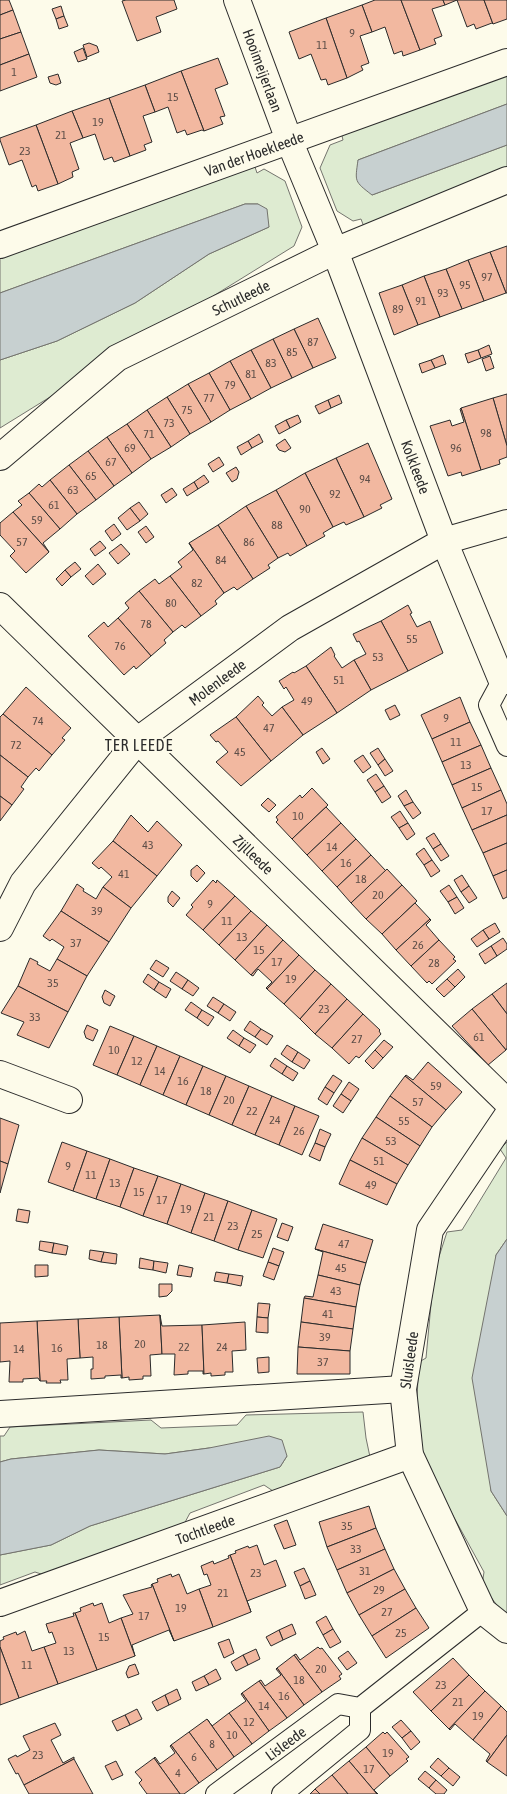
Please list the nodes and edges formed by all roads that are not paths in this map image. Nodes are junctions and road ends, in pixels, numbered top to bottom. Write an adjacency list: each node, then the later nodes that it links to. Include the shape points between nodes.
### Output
1 (237, 0): 3 (street, Hooimeijerlaan)
2 (507, 62): 3 (street, Van der Hoekleede)
3 (289, 140): 5 (street, Van der Hoekleede); 6 (street, Hooimeijerlaan)
4 (507, 180): 6 (street, Schutleede)
5 (0, 245)
6 (335, 251): 7 (street, Schutleede, via 117,358); 9 (street, Kolkleede)
7 (0, 457)
8 (507, 524): 9 (street, Molenleede)
9 (444, 541): 11 (street, Kolkleede); 12 (street, Molenleede, via 290,628)
10 (0, 606): 12 (street, Zijlleede)
11 (505, 683): 13 (street, Kolkleede, via 489,705)
12 (138, 740): 14 (street, Molenleede, via 23,883); 17 (street, Zijlleede)
13 (507, 746)
14 (0, 928)
15 (0, 1074): 16 (street)
16 (69, 1100)
17 (507, 1102)
18 (507, 1116): 19 (street, Sluisleede, via 430,1230)
19 (404, 1389): 20 (street); 21 (street, Sluisleede)
20 (0, 1414)
21 (410, 1455): 22 (street, Tochtleede); 23 (street, Sluisleede)
22 (0, 1604)
23 (483, 1611): 24 (street, Sluisleede); 25 (street)
24 (507, 1630)
25 (360, 1708): 26 (street, Lisleede, via 338,1704); 27 (street, via 360,1730)
26 (216, 1794)
27 (282, 1794)

